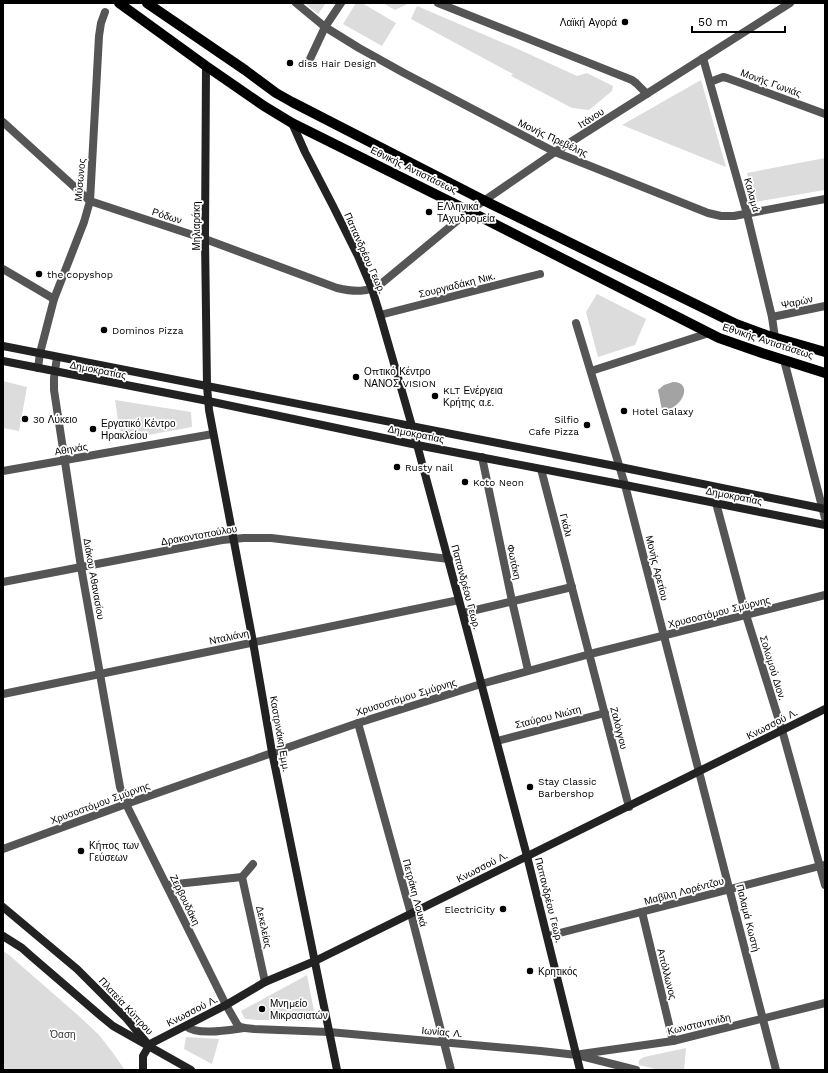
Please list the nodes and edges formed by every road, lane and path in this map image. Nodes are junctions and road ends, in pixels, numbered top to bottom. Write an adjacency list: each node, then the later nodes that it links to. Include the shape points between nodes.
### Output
1 (120, 3): 11 (main road, Εθνικής Αντιστάσεως)
2 (147, 3): 20 (main road, Εθνικής Αντιστάσεως, via 276,93)
3 (296, 3): 8 (street, Μονής Πρεβέλης)
4 (340, 3): 8 (street)
5 (438, 3): 13 (street, via 632,80)
6 (790, 3): 9 (street, Ιτάνου)
7 (104, 12): 19 (street, Μύσωνος, via 99,36)
8 (325, 27): 10 (street); 17 (street, Μονής Πρεβέλης, via 359,48)
9 (703, 58): 12 (street, Καλαμά); 13 (street, Ιτάνου)
10 (310, 59)
11 (206, 66): 16 (main road, Εθνικής Αντιστάσεως); 23 (street, Μηλιαράκη)
12 (710, 82): 14 (street, Μονής Γωνιάς, via 727,78); 22 (street, Καλαμά)
13 (647, 94): 17 (street, Ιτάνου)
14 (825, 114)
15 (3, 122): 19 (street, Ρόδων)
16 (292, 123): 21 (main road, Εθνικής Αντιστάσεως); 26 (street, Παπανδρέου Γεωρ.)
17 (555, 152): 20 (street, Ιτάνου); 22 (street, Μονής Πρεβέλης, via 708,213 721,216)
18 (825, 199): 22 (street, Μονής Πρεβέλης)
19 (90, 201): 23 (street, Ρόδων); 27 (street, Μύσωνος)
20 (485, 201): 21 (street, Ιτάνου); 33 (main road, Εθνικής Αντιστάσεως, via 736,324)
21 (470, 211): 26 (street, Ιτάνου); 32 (main road, Εθνικής Αντιστάσεως)
22 (747, 214): 30 (street, Καλαμά)
23 (205, 239): 26 (street, Ρόδων, via 337,288 358,292); 44 (street, Μηλιαράκη)
24 (3, 269): 27 (street)
25 (540, 274): 29 (street, Σουργιαδάκη Νικ.)
26 (372, 289): 29 (street, Παπανδρέου Γεωρ.)
27 (54, 299): 36 (street, Μύσωνος)
28 (825, 306): 30 (street, Ψαρών)
29 (380, 315): 46 (street, Παπανδρέου Γεωρ.)
30 (772, 317): 33 (street, Καλαμά)
31 (576, 323): 42 (street, Μονής Αρετίου)
32 (709, 333): 38 (main road, Εθνικής Αντιστάσεως); 42 (street)
33 (775, 338): 35 (main road, Εθνικής Αντιστάσεως)
34 (3, 346): 36 (street, Δημοκρατίας)
35 (825, 352)
36 (40, 353): 37 (street, Δημοκρατίας); 40 (street, Μύσωνος)
37 (57, 357): 41 (street, Διάκου Αθανασίου); 44 (street, Δημοκρατίας)
38 (784, 360): 43 (main road, Εθνικής Αντιστάσεως); 56 (street)
39 (3, 361): 40 (street, Δημοκρατίας)
40 (38, 368): 41 (street, Δημοκρατίας)
41 (54, 371): 45 (street, Δημοκρατίας); 50 (street, Διάκου Αθανασίου, via 54,390)
42 (591, 371): 51 (street, Μονής Αρετίου)
43 (825, 372)
44 (207, 386): 45 (street, Μηλιαράκη); 46 (street, Δημοκρατίας)
45 (208, 401): 47 (street, Καστρινάκη Εμμ.); 48 (street, Δημοκρατίας)
46 (412, 426): 48 (street, Παπανδρέου Γεωρ.); 51 (street, Δημοκρατίας)
47 (213, 434): 50 (street, Αθηνάς); 59 (street, Καστρινάκη Εμμ.)
48 (417, 445): 49 (street, Δημοκρατίας); 60 (street, Παπανδρέου Γεωρ.)
49 (482, 457): 52 (street, Δημοκρατίας); 66 (street, Φωτάκη)
50 (64, 460): 53 (street, Αθηνάς); 61 (street, Διάκου Αθανασίου)
51 (620, 467): 54 (street, Μονής Αρετίου); 56 (street, Δημοκρατίας)
52 (542, 469): 54 (street, Δημοκρατίας); 63 (street, Γκάλι)
53 (3, 471)
54 (625, 485): 55 (street, Δημοκρατίας); 69 (street, Μονής Αρετίου)
55 (716, 503): 58 (street, Δημοκρατίας); 68 (street, Σολωμού Διον.)
56 (824, 508): 57 (street)
57 (825, 518)
58 (825, 525)
59 (234, 538): 60 (street, Δρακοντοπούλου, via 271,538); 61 (street, Δρακοντοπούλου); 70 (street, Καστρινάκη Εμμ.)
60 (449, 559): 65 (street, Παπανδρέου Γεωρ.)
61 (81, 567): 62 (street, Δρακοντοπούλου); 73 (street, Διάκου Αθανασίου)
62 (3, 582)
63 (572, 587): 66 (street); 71 (street, Γκάλι)
64 (825, 595): 68 (street, Χρυσοστόμου Σμύρνης)
65 (460, 600): 67 (street, Παπανδρέου Γεωρ.); 70 (street, Νταλιάνη)
66 (512, 601): 67 (street); 72 (street, Φωτάκη)
67 (463, 613): 74 (street, Παπανδρέου Γεωρ.)
68 (746, 615): 69 (street, Χρυσοστόμου Σμύρνης); 79 (street, Σολωμού Διον.)
69 (664, 636): 71 (street, Χρυσοστόμου Σμύρνης); 82 (street, Μονής Αρετίου)
70 (253, 642): 73 (street, Νταλιάνη); 81 (street, Καστρινάκη Εμμ.)
71 (590, 654): 72 (street, Χρυσοστόμου Σμύρνης); 77 (street, Ζαλόγγου)
72 (528, 670): 74 (street, Χρυσοστόμου Σμύρνης)
73 (100, 674): 75 (street, Νταλιάνη); 83 (street, Διάκου Αθανασίου, via 120,787)
74 (481, 684): 78 (street, Χρυσοστόμου Σμύρνης); 80 (street, Παπανδρέου Γεωρ.)
75 (3, 694)
76 (825, 709): 79 (street, Κνωσσού Λ.)
77 (605, 713): 80 (street, Σταύρου Νιώτη); 84 (street, Ζαλόγγου)
78 (358, 723): 81 (street, Χρυσοστόμου Σμύρνης); 95 (street, Πετράκη Λουκά)
79 (782, 730): 82 (street, Κνωσσού Λ.); 88 (street, Σολωμού Διον.)
80 (497, 741): 86 (street, Παπανδρέου Γεωρ.)
81 (272, 752): 83 (street, Χρυσοστόμου Σμύρνης); 98 (street, Καστρινάκη Εμμ.)
82 (699, 771): 84 (street, Κνωσσού Λ.); 92 (street, Παλαμά Κωστή)
83 (126, 804): 85 (street, Χρυσοστόμου Σμύρνης); 90 (street, Ζερβουδάκη)
84 (629, 806): 86 (street, Κνωσσού Λ.)
85 (3, 849)
86 (527, 856): 95 (street, Κνωσσού Λ.); 97 (street, Παπανδρέου Γεωρ.)
87 (253, 864): 89 (street)
88 (822, 866): 91 (street, Σολωμού Διον.); 92 (street, Μαβίλη Λορέντζου)
89 (242, 877): 90 (street); 99 (street, Δεκελείας)
90 (167, 885): 101 (street, Ζερβουδάκη)
91 (825, 885)
92 (730, 890): 94 (street, Μαβίλη Λορέντζου); 102 (street, Παλαμά Κωστή)
93 (3, 907): 108 (street, Πλατεία Κύπρου, via 77,969)
94 (642, 912): 97 (street, Μαβίλη Λορέντζου); 107 (street, Απόλλωνος)
95 (411, 914): 98 (street, Κνωσσού Λ.); 106 (street, Πετράκη Λουκά)
96 (3, 936): 108 (street, Πλατεία Κύπρου, via 22,948 107,1022)
97 (548, 936): 109 (street, Παπανδρέου Γεωρ.)
98 (315, 961): 99 (street, Κνωσσού Λ.); 105 (street, Καστρινάκη Εμμ.)
99 (265, 982): 101 (street, Κνωσσού Λ.)
100 (825, 1003): 102 (street, Κωνσταντινίδη)
101 (226, 1005): 103 (street, Κνωσσού Λ.); 104 (street, via 237,1024)
102 (763, 1019): 107 (street, Κωνσταντινίδη); 116 (street, Παλαμά Κωστή)
103 (186, 1026): 104 (street, Ιωνίας Λ., via 192,1030 206,1031); 108 (street, Κνωσσού Λ.)
104 (245, 1028): 105 (street, Ιωνίας Λ.)
105 (329, 1032): 106 (street, Ιωνίας Λ.); 112 (street, Καστρινάκη Εμμ.)
106 (443, 1041): 109 (street, Ιωνίας Λ.); 113 (street, Πετράκη Λουκά)
107 (673, 1041): 109 (street, Κωνσταντινίδη)
108 (149, 1045): 110 (street, via 144,1056); 111 (street)
109 (576, 1055): 114 (street, Παπανδρέου Γεωρ.); 115 (street, Ιωνίας Λ.)
110 (143, 1070)
111 (191, 1070)
112 (337, 1070)
113 (451, 1070)
114 (580, 1070)
115 (636, 1070)
116 (776, 1070)

